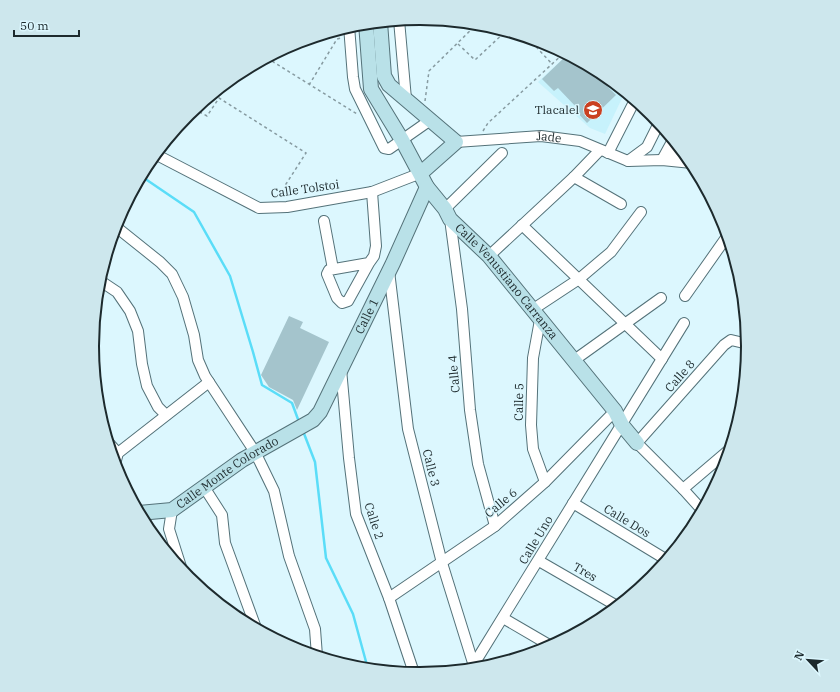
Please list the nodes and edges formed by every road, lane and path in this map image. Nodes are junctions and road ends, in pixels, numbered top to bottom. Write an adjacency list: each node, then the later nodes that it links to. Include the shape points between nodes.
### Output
1 (400, 26): 14 (street)
2 (380, 28): 14 (street, via 384,76 388,85)
3 (472, 29): 8 (path)
4 (367, 30): 20 (street, Calle Venustiano Carranza, via 371,89)
5 (349, 32): 16 (street, via 352,76 355,89)
6 (346, 34): 13 (path, via 337,39)
7 (501, 36): 8 (path, via 475,60)
8 (458, 44): 18 (path, via 429,71)
9 (536, 46): 12 (path)
10 (560, 57): 12 (path)
11 (272, 61): 13 (path)
12 (552, 64): 21 (path, via 488,123)
13 (309, 85): 16 (path, via 356,114)
14 (406, 99): 18 (street)
15 (632, 105): 24 (street)
16 (366, 110): 20 (street, via 384,148 389,149)
17 (200, 112): 36 (path, via 207,116 219,98 306,153 286,184)
18 (426, 118): 20 (street); 22 (street)
19 (656, 129): 29 (street, via 647,147)
20 (402, 140): 31 (street, Calle Venustiano Carranza)
21 (477, 141): 22 (street, Jade); 24 (street, Jade, via 542,136 580,141)
22 (456, 142): 31 (street)
23 (670, 145): 28 (street)
24 (604, 151): 29 (street, Jade); 32 (street)
25 (677, 153): 28 (street)
26 (502, 154): 38 (street)
27 (161, 157): 36 (street, Calle Tolstoi, via 259,208)
28 (662, 160): 29 (street, Jade); 30 (street, Jade)
29 (628, 161)
30 (683, 162)
31 (421, 174): 33 (street, Calle Venustiano Carranza); 34 (street, Calle Tolstoi)
32 (574, 176): 35 (street); 40 (street)
33 (427, 187): 38 (street, Calle Venustiano Carranza); 46 (street, Calle 1)
34 (372, 192): 36 (street, Calle Tolstoi); 44 (street, via 376,246)
35 (621, 204)
36 (288, 207)
37 (642, 212): 47 (street, via 611,252)
38 (448, 214): 43 (street, Calle Venustiano Carranza); 74 (street, Calle 4, via 462,309 470,410 478,464)
39 (324, 221): 45 (street)
40 (522, 225): 43 (street); 47 (street)
41 (120, 230): 58 (street, via 172,274 183,297 198,360)
42 (723, 241): 49 (street)
43 (489, 256): 51 (street, Calle Venustiano Carranza)
44 (369, 263): 45 (street); 45 (street, via 348,301 342,303 337,298 327,274)
45 (333, 269)
46 (389, 271): 57 (street, Calle 1); 78 (street, Calle 3, via 408,429)
47 (579, 279): 51 (street); 53 (street)
48 (105, 284): 60 (street, via 118,292 130,311 138,331 147,386 158,407)
49 (685, 296)
50 (662, 298): 53 (street)
51 (536, 315): 56 (street, Calle Venustiano Carranza); 67 (street, Calle 5, via 532,358 531,425 533,449)
52 (684, 323): 55 (street, Calle Uno)
53 (625, 324): 55 (street); 56 (street)
54 (741, 342): 63 (street, Calle 8, via 731,340 724,345)
55 (662, 359): 61 (street, Calle Uno)
56 (573, 361): 59 (street, Calle Venustiano Carranza)
57 (341, 369): 62 (street, Calle 1, via 320,412 313,420); 79 (street, Calle 2, via 356,514)
58 (209, 382): 60 (street); 64 (street)
59 (615, 411): 61 (street, Calle Venustiano Carranza); 67 (street, Calle 6)
60 (166, 415): 65 (street)
61 (622, 425): 63 (street, Calle Venustiano Carranza); 70 (street, Calle Uno)
62 (292, 432): 64 (street, Calle Monte Colorado)
63 (637, 443): 69 (street, Calle Venustiano Carranza)
64 (255, 452): 68 (street, Calle Monte Colorado); 84 (street, via 274,491 289,556 315,629)
65 (118, 453)
66 (721, 456): 69 (street)
67 (545, 482): 74 (street, Calle 6)
68 (204, 486): 72 (street, Calle Monte Colorado); 82 (street, via 222,515 225,543)
69 (683, 489): 71 (street, Calle Venustiano Carranza)
70 (574, 503): 76 (street, Calle Dos); 77 (street, Calle Uno)
71 (698, 506)
72 (172, 510): 73 (street, Calle Monte Colorado); 75 (street, via 169,529)
73 (146, 512)
74 (495, 526): 78 (street, Calle 6)
75 (178, 556)
76 (662, 557)
77 (539, 561): 80 (street, Tres); 81 (street, Calle Uno)
78 (442, 563): 79 (street, Calle 6); 86 (street, Calle 3)
79 (389, 598): 87 (street, Calle 2)
80 (612, 603)
81 (503, 618): 83 (street); 85 (street, Calle Uno)
82 (253, 620)
83 (545, 642)
84 (317, 650)
85 (475, 662)
86 (471, 663)
87 (412, 667)

